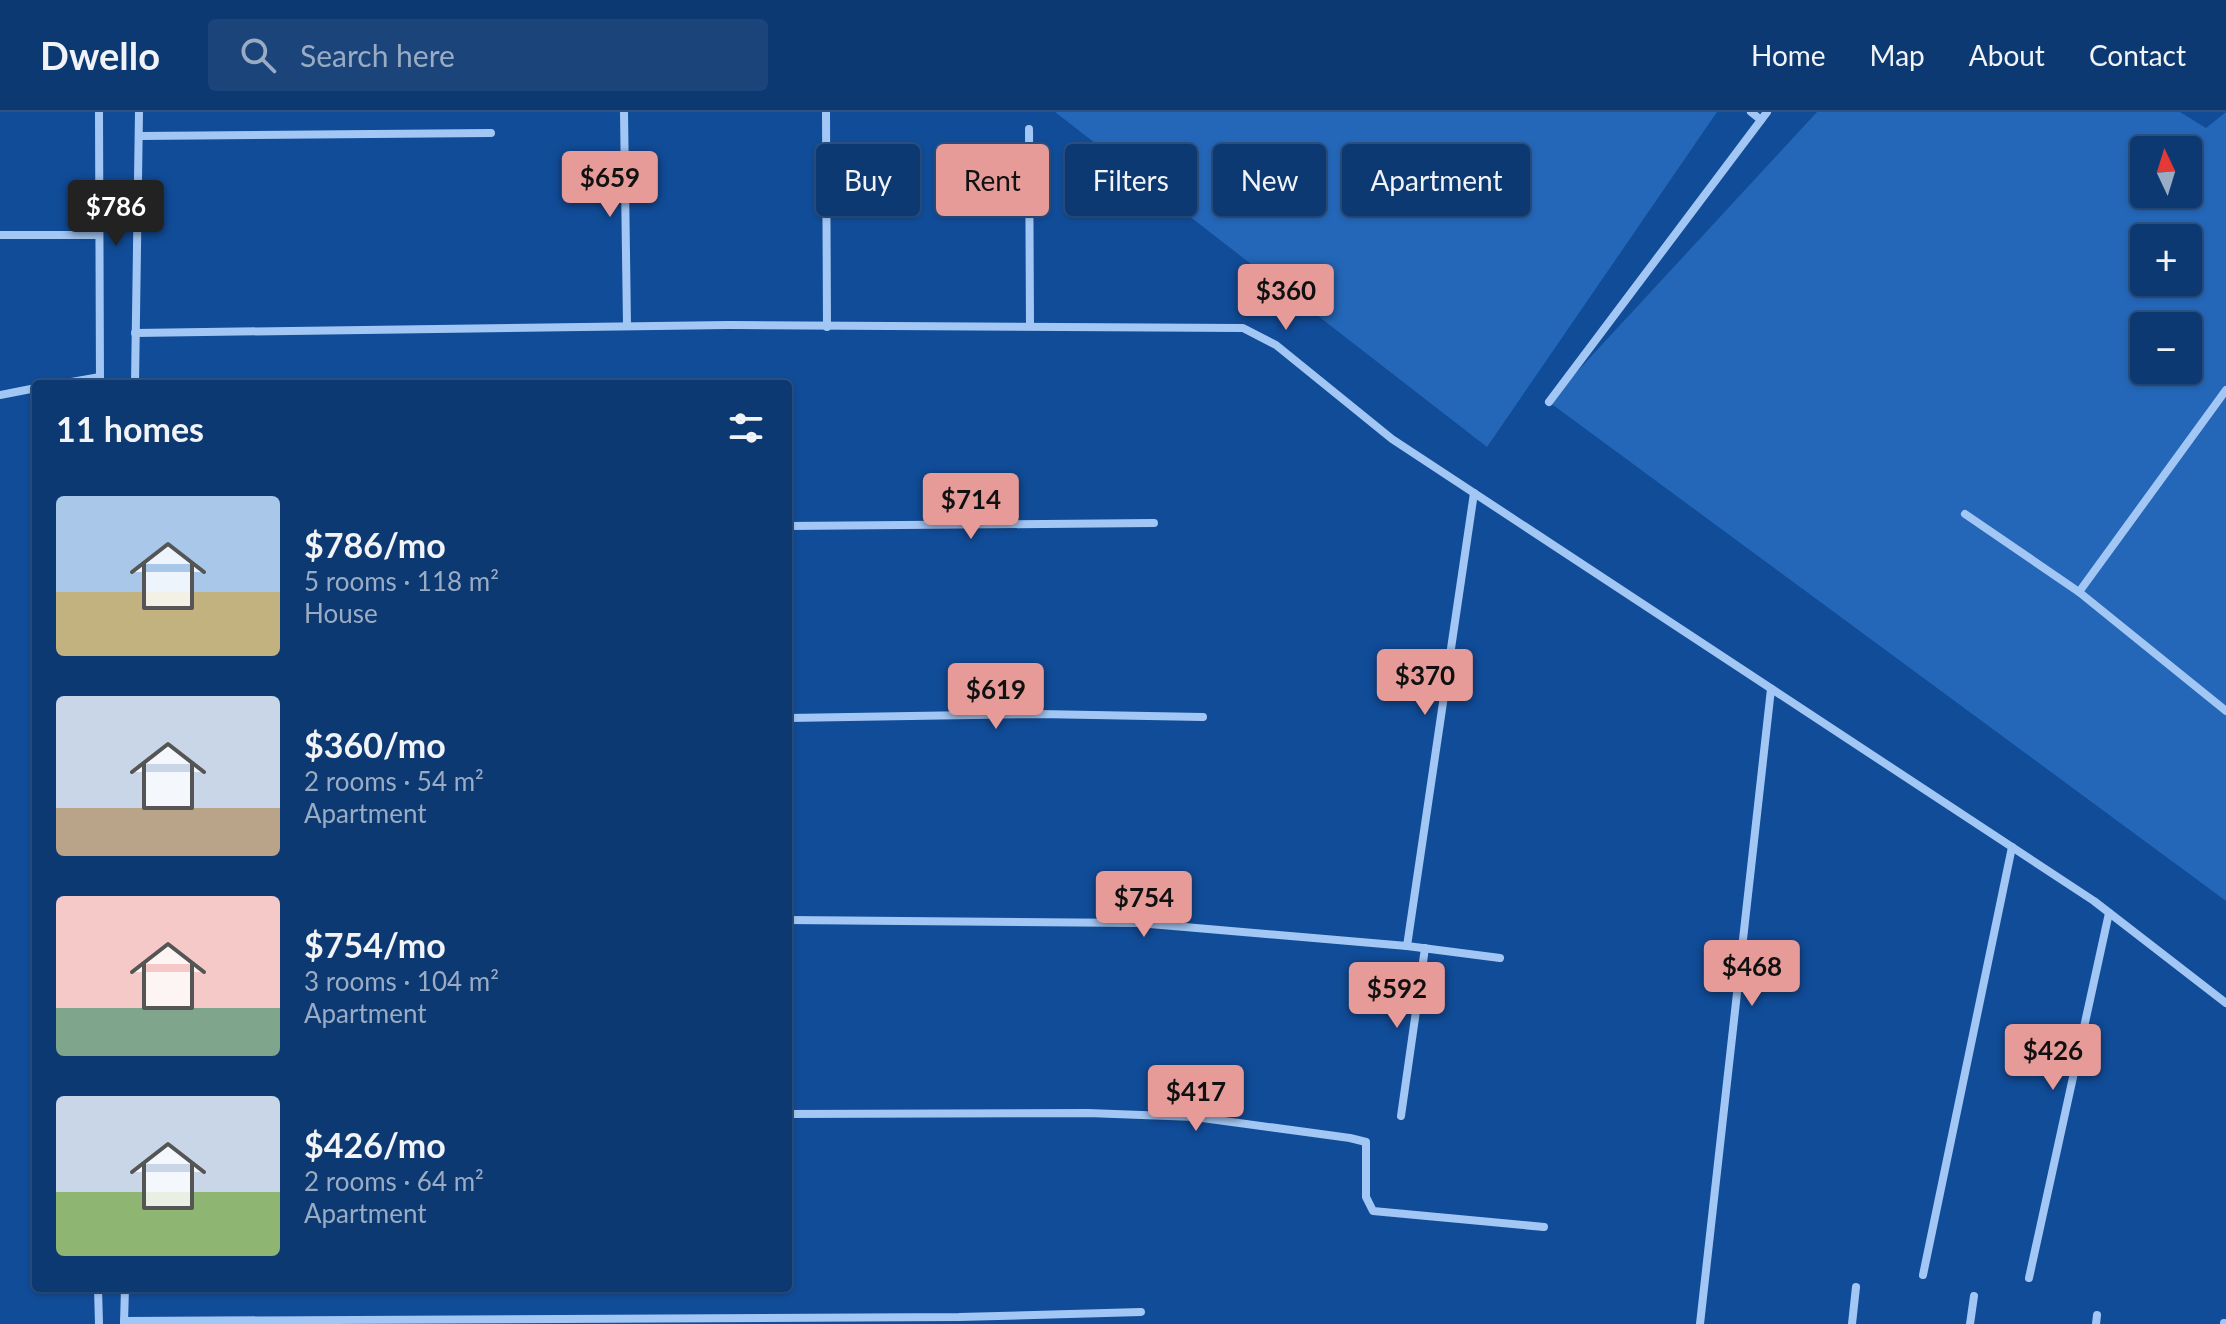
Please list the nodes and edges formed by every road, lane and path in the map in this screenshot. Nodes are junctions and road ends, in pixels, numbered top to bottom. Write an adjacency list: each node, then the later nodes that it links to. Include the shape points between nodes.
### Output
1 (99, 112): 11 (street)
2 (139, 112): 9 (street)
3 (624, 112): 12 (street)
4 (826, 112): 14 (street)
5 (1751, 112): 6 (street)
6 (1764, 116): 21 (street)
7 (1029, 129): 13 (street)
8 (491, 133): 9 (street)
9 (139, 136): 15 (street)
10 (0, 235): 11 (street)
11 (99, 235): 16 (street)
12 (627, 325): 14 (street); 15 (street)
13 (1030, 326): 14 (street); 22 (street, via 1243,328 1276,345 1392,439)
14 (827, 327)
15 (135, 333): 17 (street)
16 (100, 380)
17 (135, 380)
18 (32, 389): 20 (street)
19 (2226, 390): 26 (street)
20 (0, 395)
21 (1549, 402)
22 (1474, 493): 27 (street); 34 (street)
23 (1965, 514): 26 (street)
24 (1154, 523): 25 (street)
25 (792, 526)
26 (2079, 592): 28 (street)
27 (1771, 689): 31 (street); 50 (street)
28 (2226, 711)
29 (1203, 717): 30 (street)
30 (792, 718)
31 (2012, 847): 32 (street); 41 (street)
32 (2109, 913): 37 (street); 42 (street)
33 (792, 920): 34 (street, via 1138,923)
34 (1407, 946): 35 (street)
35 (1425, 948): 36 (street); 39 (street)
36 (1500, 958)
37 (2226, 1003)
38 (792, 1114): 40 (street, via 1149,1115 1350,1138 1366,1142 1366,1197 1373,1211)
39 (1401, 1116)
40 (1544, 1227)
41 (1923, 1275)
42 (2029, 1278)
43 (1856, 1287): 51 (street)
44 (98, 1292): 49 (street)
45 (125, 1292): 48 (street)
46 (1974, 1296): 52 (street)
47 (1141, 1312): 48 (street)
48 (124, 1322)
49 (99, 1324)
50 (1700, 1324)
51 (1852, 1324)
52 (1970, 1324)

